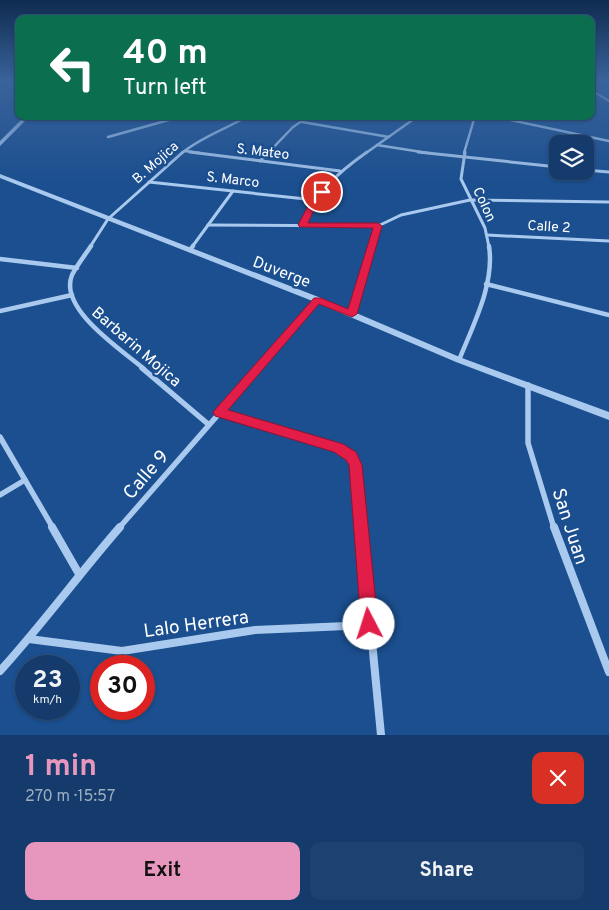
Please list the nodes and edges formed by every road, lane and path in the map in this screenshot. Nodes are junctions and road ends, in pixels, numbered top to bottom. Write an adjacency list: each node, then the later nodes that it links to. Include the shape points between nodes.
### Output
1 (24, 120): 11 (street)
2 (169, 120): 9 (street)
3 (242, 120): 14 (street, B. Mojica, via 201,139)
4 (304, 120): 8 (street)
5 (412, 120): 10 (street)
6 (474, 120): 15 (street, Colon)
7 (511, 120): 12 (street)
8 (302, 122): 10 (street); 16 (street)
9 (108, 137)
10 (388, 137): 13 (street)
11 (1, 141)
12 (609, 141)
13 (377, 145): 15 (street); 18 (street)
14 (184, 151): 16 (street, S. Mateo); 22 (street, B. Mojica)
15 (465, 157): 17 (street); 25 (street, Colon, via 460,173)
16 (260, 161): 18 (street, S. Mateo)
17 (549, 166)
18 (340, 171): 24 (street)
19 (594, 171): 20 (street)
20 (609, 172)
21 (0, 176): 27 (street, Duverge)
22 (149, 182): 23 (street, S. Marco); 27 (street, B. Mojica)
23 (233, 191): 24 (street, S. Marco); 28 (street)
24 (315, 200): 29 (street)
25 (470, 200): 26 (street); 30 (street, via 410,213); 31 (street, Colon)
26 (609, 202)
27 (108, 219): 33 (street, Duverge); 35 (street, B. Mojica)
28 (208, 225): 29 (street); 33 (street)
29 (302, 225): 30 (street)
30 (378, 226): 41 (street)
31 (487, 234): 32 (street, Calle 2); 37 (street, Colon, via 489,260)
32 (609, 241)
33 (190, 250): 39 (street, Duverge)
34 (0, 259): 35 (street)
35 (77, 268): 36 (street, B. Mojica)
36 (72, 276): 38 (street, Barbarin Mojica)
37 (486, 284): 42 (street); 43 (street, Colon)
38 (72, 295): 40 (street); 47 (street, Barbarin Mojica, via 73,304 85,319)
39 (318, 300): 41 (street, Duverge); 45 (street, Calle 9)
40 (0, 311)
41 (352, 314): 43 (street, Duverge)
42 (609, 315)
43 (459, 360): 44 (street, Duverge)
44 (528, 385): 46 (street, Duverge); 55 (street, San Juan, via 528,444 562,553)
45 (219, 412): 47 (street, Calle 9); 52 (street, via 338,448 351,456 355,465)
46 (609, 416)
47 (208, 424): 51 (street, Calle 9)
48 (0, 437): 49 (street)
49 (25, 480): 50 (street); 51 (street)
50 (0, 495)
51 (79, 574): 53 (street, Calle 9)
52 (369, 624): 53 (street, Lalo Herrera, via 255,630 122,650); 56 (street)
53 (29, 639): 54 (street, Calle 9)
54 (0, 671)
55 (609, 672)
56 (382, 735)

